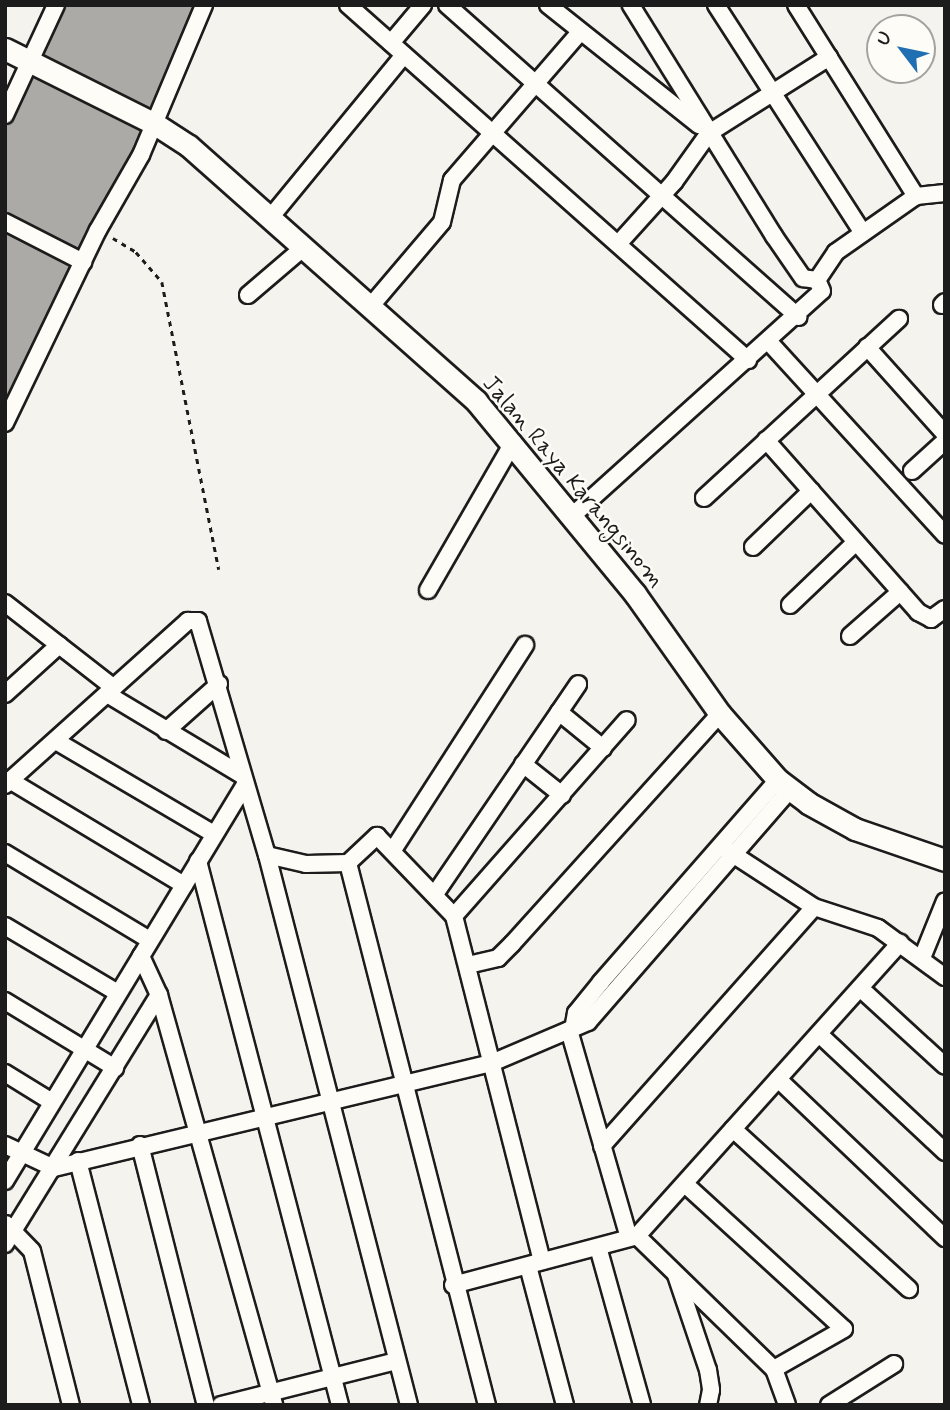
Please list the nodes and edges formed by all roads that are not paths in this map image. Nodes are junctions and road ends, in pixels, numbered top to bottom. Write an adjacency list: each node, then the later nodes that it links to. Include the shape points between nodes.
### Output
1 (56, 5): 15 (street)
2 (204, 5): 19 (street)
3 (348, 5): 11 (street)
4 (423, 5): 11 (street)
5 (447, 5): 16 (street)
6 (548, 5): 10 (street)
7 (631, 5): 20 (street)
8 (716, 5): 17 (street)
9 (796, 5): 14 (street)
10 (580, 32): 16 (street); 20 (street)
11 (391, 43): 13 (street)
12 (5, 49): 15 (street, Jalan Raya Karangsinom)
13 (404, 55): 21 (street); 25 (street)
14 (829, 57): 17 (street); 24 (street)
15 (38, 65): 18 (street); 19 (street, Jalan Raya Karangsinom)
16 (535, 85): 21 (street); 23 (street)
17 (773, 93): 20 (street); 27 (street)
18 (5, 115)
19 (150, 122): 25 (street, Jalan Raya Karangsinom, via 217,169); 30 (street, via 98,230)
20 (709, 133): 23 (street); 31 (street)
21 (494, 134): 28 (street); 34 (street, via 452,180 442,222)
22 (945, 193): 24 (street)
23 (662, 195): 28 (street); 33 (street)
24 (916, 195): 27 (street)
25 (270, 218): 29 (street, Jalan Raya Karangsinom)
26 (5, 222): 30 (street)
27 (863, 233): 31 (street)
28 (618, 244): 39 (street)
29 (303, 248): 32 (street); 34 (street, Jalan Raya Karangsinom)
30 (78, 260): 41 (street)
31 (810, 279): 33 (street); 35 (street, via 822,286 820,297)
32 (248, 295)
33 (779, 298): 35 (street)
34 (370, 307): 45 (street, Jalan Raya Karangsinom, via 476,401)
35 (798, 317): 37 (street)
36 (899, 319): 38 (street)
37 (769, 342): 39 (street); 40 (street)
38 (867, 347): 40 (street); 42 (street)
39 (748, 360): 49 (street)
40 (815, 394): 43 (street); 50 (street)
41 (5, 423)
42 (945, 434)
43 (766, 440): 47 (street); 48 (street)
44 (945, 441): 46 (street)
45 (513, 443): 49 (street, Jalan Raya Karangsinom); 53 (street)
46 (912, 471)
47 (811, 491): 51 (street); 52 (street)
48 (704, 498)
49 (572, 516): 66 (street, Jalan Raya Karangsinom)
50 (945, 535)
51 (856, 542): 54 (street); 55 (street)
52 (753, 547)
53 (428, 590)
54 (900, 592): 57 (street, via 924,617 931,619); 58 (street)
55 (790, 605)
56 (9, 606): 59 (street)
57 (945, 609)
58 (850, 636)
59 (59, 645): 63 (street); 64 (street)
60 (525, 645): 77 (street)
61 (219, 684): 63 (street, via 205,631 191,619); 68 (street); 72 (street)
62 (578, 684): 65 (street)
63 (111, 691): 68 (street); 69 (street)
64 (5, 694)
65 (559, 712): 70 (street); 71 (street)
66 (720, 714): 74 (street, Jalan Raya Karangsinom); 94 (street, via 498,958)
67 (627, 720): 70 (street)
68 (166, 731): 72 (street)
69 (56, 741): 73 (street); 76 (street)
70 (603, 748): 75 (street)
71 (523, 764): 75 (street); 85 (street)
72 (243, 781): 76 (street); 80 (street)
73 (8, 783): 84 (street)
74 (784, 785): 78 (street); 81 (street, Jalan Raya Karangsinom, via 855,829)
75 (562, 794): 88 (street)
76 (214, 834): 82 (street)
77 (393, 850): 83 (street, via 377,836); 85 (street)
78 (727, 851): 87 (street); 100 (street, via 588,1022)
79 (5, 852): 90 (street)
80 (267, 855): 83 (street, via 306,864); 109 (street)
81 (945, 860)
82 (198, 861): 84 (street); 111 (street)
83 (348, 863): 108 (street)
84 (184, 885): 90 (street)
85 (435, 894): 88 (street)
86 (945, 901): 93 (street)
87 (814, 906): 91 (street, via 861,919); 116 (street)
88 (454, 916): 94 (street)
89 (5, 926): 97 (street)
90 (149, 940): 92 (street)
91 (900, 943): 93 (street); 96 (street)
92 (141, 956): 97 (street); 98 (street)
93 (932, 964): 95 (street)
94 (468, 965): 103 (street)
95 (945, 977)
96 (860, 988): 101 (street); 104 (street)
97 (118, 993): 102 (street)
98 (159, 995): 105 (street); 113 (street)
99 (5, 1001): 102 (street)
100 (571, 1027): 103 (street); 116 (street)
101 (819, 1034): 107 (street); 117 (street)
102 (84, 1050): 105 (street); 110 (street)
103 (494, 1062): 108 (street); 128 (street)
104 (945, 1066)
105 (115, 1068): 120 (street)
106 (5, 1073): 110 (street)
107 (778, 1079): 112 (street); 125 (street)
108 (402, 1081): 109 (street); 130 (street)
109 (331, 1100): 111 (street); 132 (street)
110 (52, 1102): 118 (street)
111 (263, 1116): 113 (street); 135 (street)
112 (733, 1129): 122 (street); 131 (street)
113 (197, 1131): 115 (street); 136 (street)
114 (5, 1145): 118 (street)
115 (140, 1145): 119 (street); 140 (street)
116 (602, 1146): 124 (street)
117 (945, 1152)
118 (21, 1155): 120 (street); 121 (street)
119 (78, 1161): 120 (street); 139 (street)
120 (54, 1168): 123 (street)
121 (5, 1181)
122 (685, 1184): 124 (street); 134 (street, via 844,1329)
123 (10, 1226): 126 (street); 138 (street, via 33,1251)
124 (633, 1237): 127 (street); 129 (street)
125 (945, 1238)
126 (5, 1244)
127 (598, 1247): 128 (street); 146 (street)
128 (535, 1263): 130 (street); 145 (street)
129 (675, 1273): 134 (street); 147 (street, via 708,1370)
130 (453, 1285): 144 (street)
131 (909, 1289)
132 (396, 1361): 135 (street); 143 (street)
133 (894, 1364): 137 (street)
134 (774, 1369): 148 (street)
135 (332, 1377): 136 (street); 142 (street)
136 (272, 1398): 141 (street)
137 (854, 1399): 149 (street)
138 (71, 1405)
139 (141, 1405)
140 (206, 1405)
141 (221, 1405)
142 (340, 1405)
143 (409, 1405)
144 (487, 1405)
145 (565, 1405)
146 (642, 1405)
147 (708, 1405)
148 (787, 1405)
149 (829, 1405)

